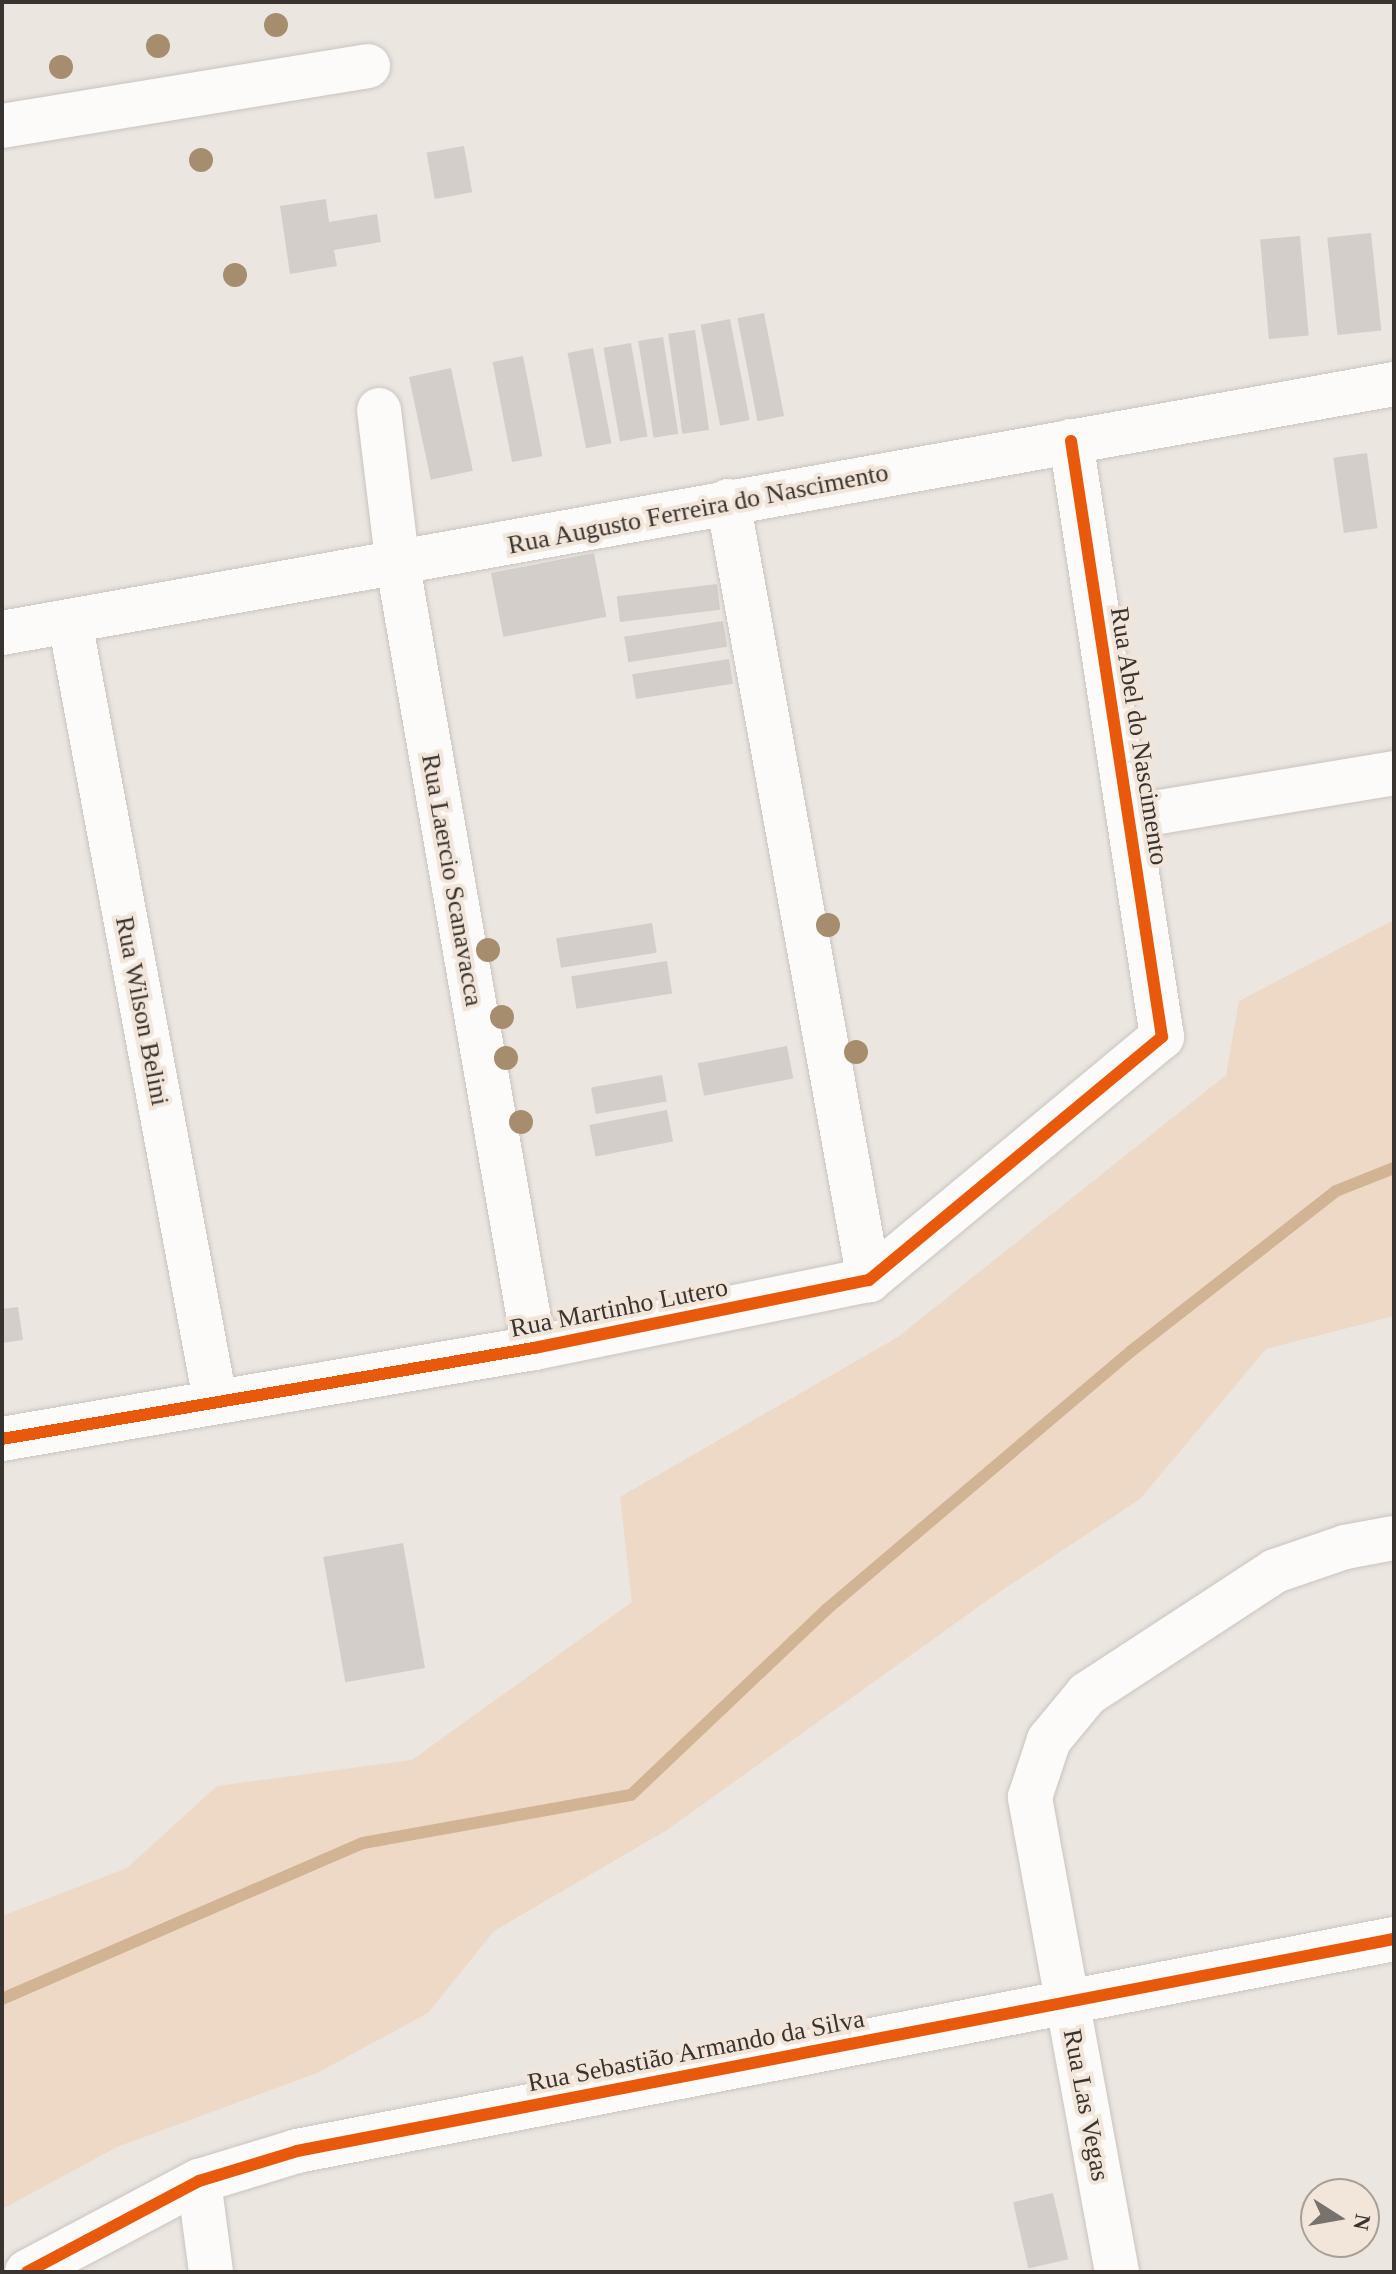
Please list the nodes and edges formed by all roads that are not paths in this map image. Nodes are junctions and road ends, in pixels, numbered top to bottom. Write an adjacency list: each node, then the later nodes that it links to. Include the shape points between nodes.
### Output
1 (368, 66): 2 (street)
2 (2, 126)
3 (1394, 384): 5 (street, Rua Augusto Ferreira do Nascimento)
4 (379, 410): 7 (street, Rua Laercio Scanavacca)
5 (1071, 441): 6 (street, Rua Augusto Ferreira do Nascimento); 11 (street, Rua Abel do Nascimento)
6 (728, 501): 7 (street, Rua Augusto Ferreira do Nascimento); 13 (street)
7 (398, 566): 8 (street, Rua Augusto Ferreira do Nascimento); 14 (street, Rua Laercio Scanavacca)
8 (70, 622): 9 (street, Rua Augusto Ferreira do Nascimento); 15 (street, Rua Wilson Belini)
9 (2, 633)
10 (1394, 773): 11 (street)
11 (1129, 817): 12 (street, Rua Abel do Nascimento)
12 (1162, 1037): 13 (street, Rua Martinho Lutero)
13 (869, 1280): 14 (street, Rua Martinho Lutero)
14 (534, 1348): 15 (street, Rua Martinho Lutero)
15 (215, 1400): 16 (street, Rua Martinho Lutero)
16 (2, 1439)
17 (1394, 1538): 19 (street, Rua Las Vegas, via 1345,1547 1275,1571 1087,1694 1049,1740 1030,1797)
18 (1394, 1939): 19 (street, Rua Sebastião Armando da Silva)
19 (1066, 2002): 20 (street, Rua Sebastião Armando da Silva, via 297,2151); 23 (street, Rua Las Vegas)
20 (199, 2181): 21 (street, Rua Sebastião Armando da Silva); 22 (street)
21 (27, 2272)
22 (211, 2272)
23 (1117, 2272)

